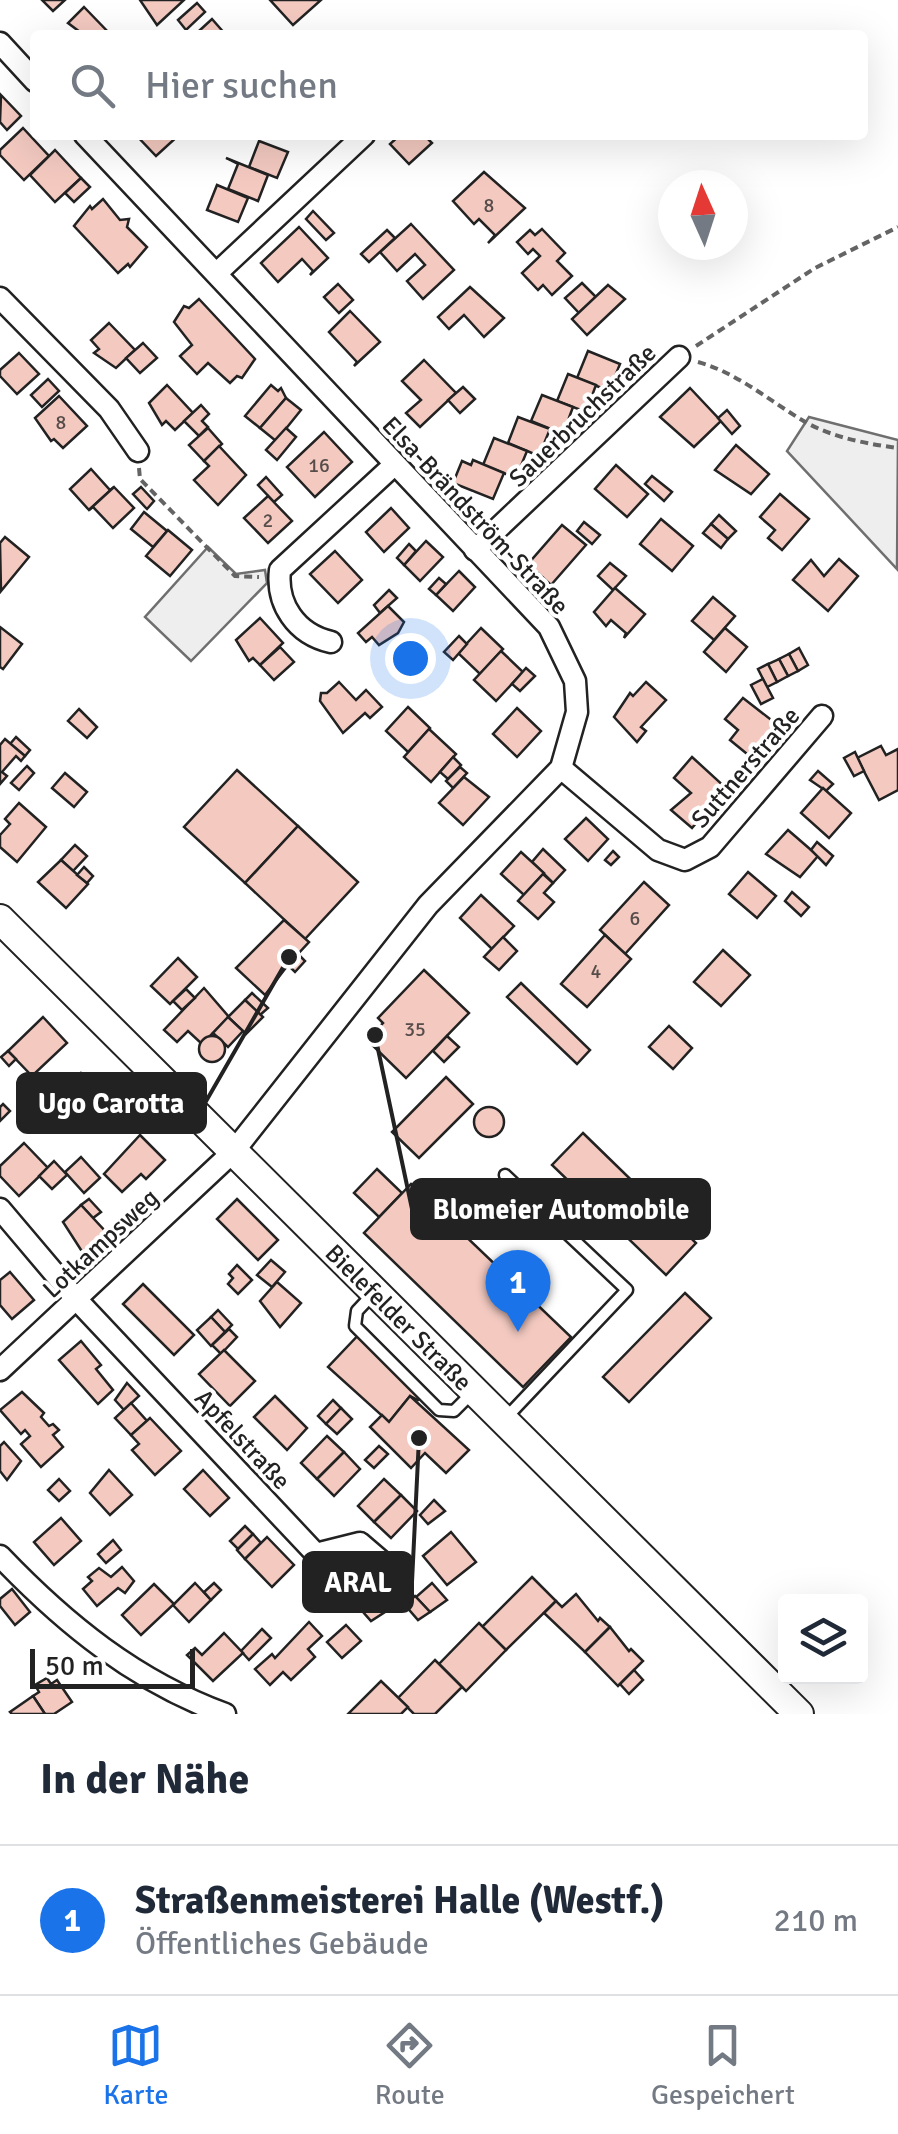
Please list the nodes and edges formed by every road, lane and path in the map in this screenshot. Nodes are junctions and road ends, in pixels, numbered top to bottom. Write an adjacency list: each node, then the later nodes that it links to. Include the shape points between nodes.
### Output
1 (0, 43): 2 (street)
2 (30, 76)
3 (90, 140): 6 (street, Elsa-Brändström-Straße)
4 (359, 140): 6 (street)
5 (898, 226): 8 (path, via 816,268)
6 (217, 273): 11 (street, Elsa-Brändström-Straße)
7 (0, 298): 10 (street, via 109,409)
8 (678, 357): 9 (path, via 720,368 812,426); 12 (street, Sauerbruchstraße)
9 (898, 448)
10 (138, 451): 13 (path, via 140,479 236,576)
11 (394, 465): 12 (street, Elsa-Brändström-Straße); 13 (street, via 280,570)
12 (475, 550): 16 (street, Elsa-Brändström-Straße, via 549,627 564,652 577,712)
13 (279, 580): 14 (street, via 284,608 314,638)
14 (331, 642)
15 (822, 716): 16 (street, Suttnerstraße, via 710,847 685,860 658,850)
16 (561, 768): 18 (street, Elsa-Brändström-Straße, via 428,905)
17 (0, 918): 18 (street, Bielefelder Straße)
18 (234, 1150): 21 (street, Bielefelder Straße); 22 (street, Lotkampsweg)
19 (505, 1175): 25 (lane, via 627,1290)
20 (0, 1210): 22 (street)
21 (374, 1293): 24 (street, Bielefelder Straße); 24 (lane, via 357,1311 355,1326 438,1410 454,1411)
22 (77, 1300): 23 (street, Lotkampsweg); 27 (street, Apfelstraße, via 316,1554 360,1542)
23 (0, 1370)
24 (474, 1391): 25 (street, Bielefelder Straße)
25 (503, 1421): 29 (street, Bielefelder Straße)
26 (0, 1556): 28 (street, via 96,1646)
27 (388, 1567)
28 (225, 1714)
29 (800, 1714)

